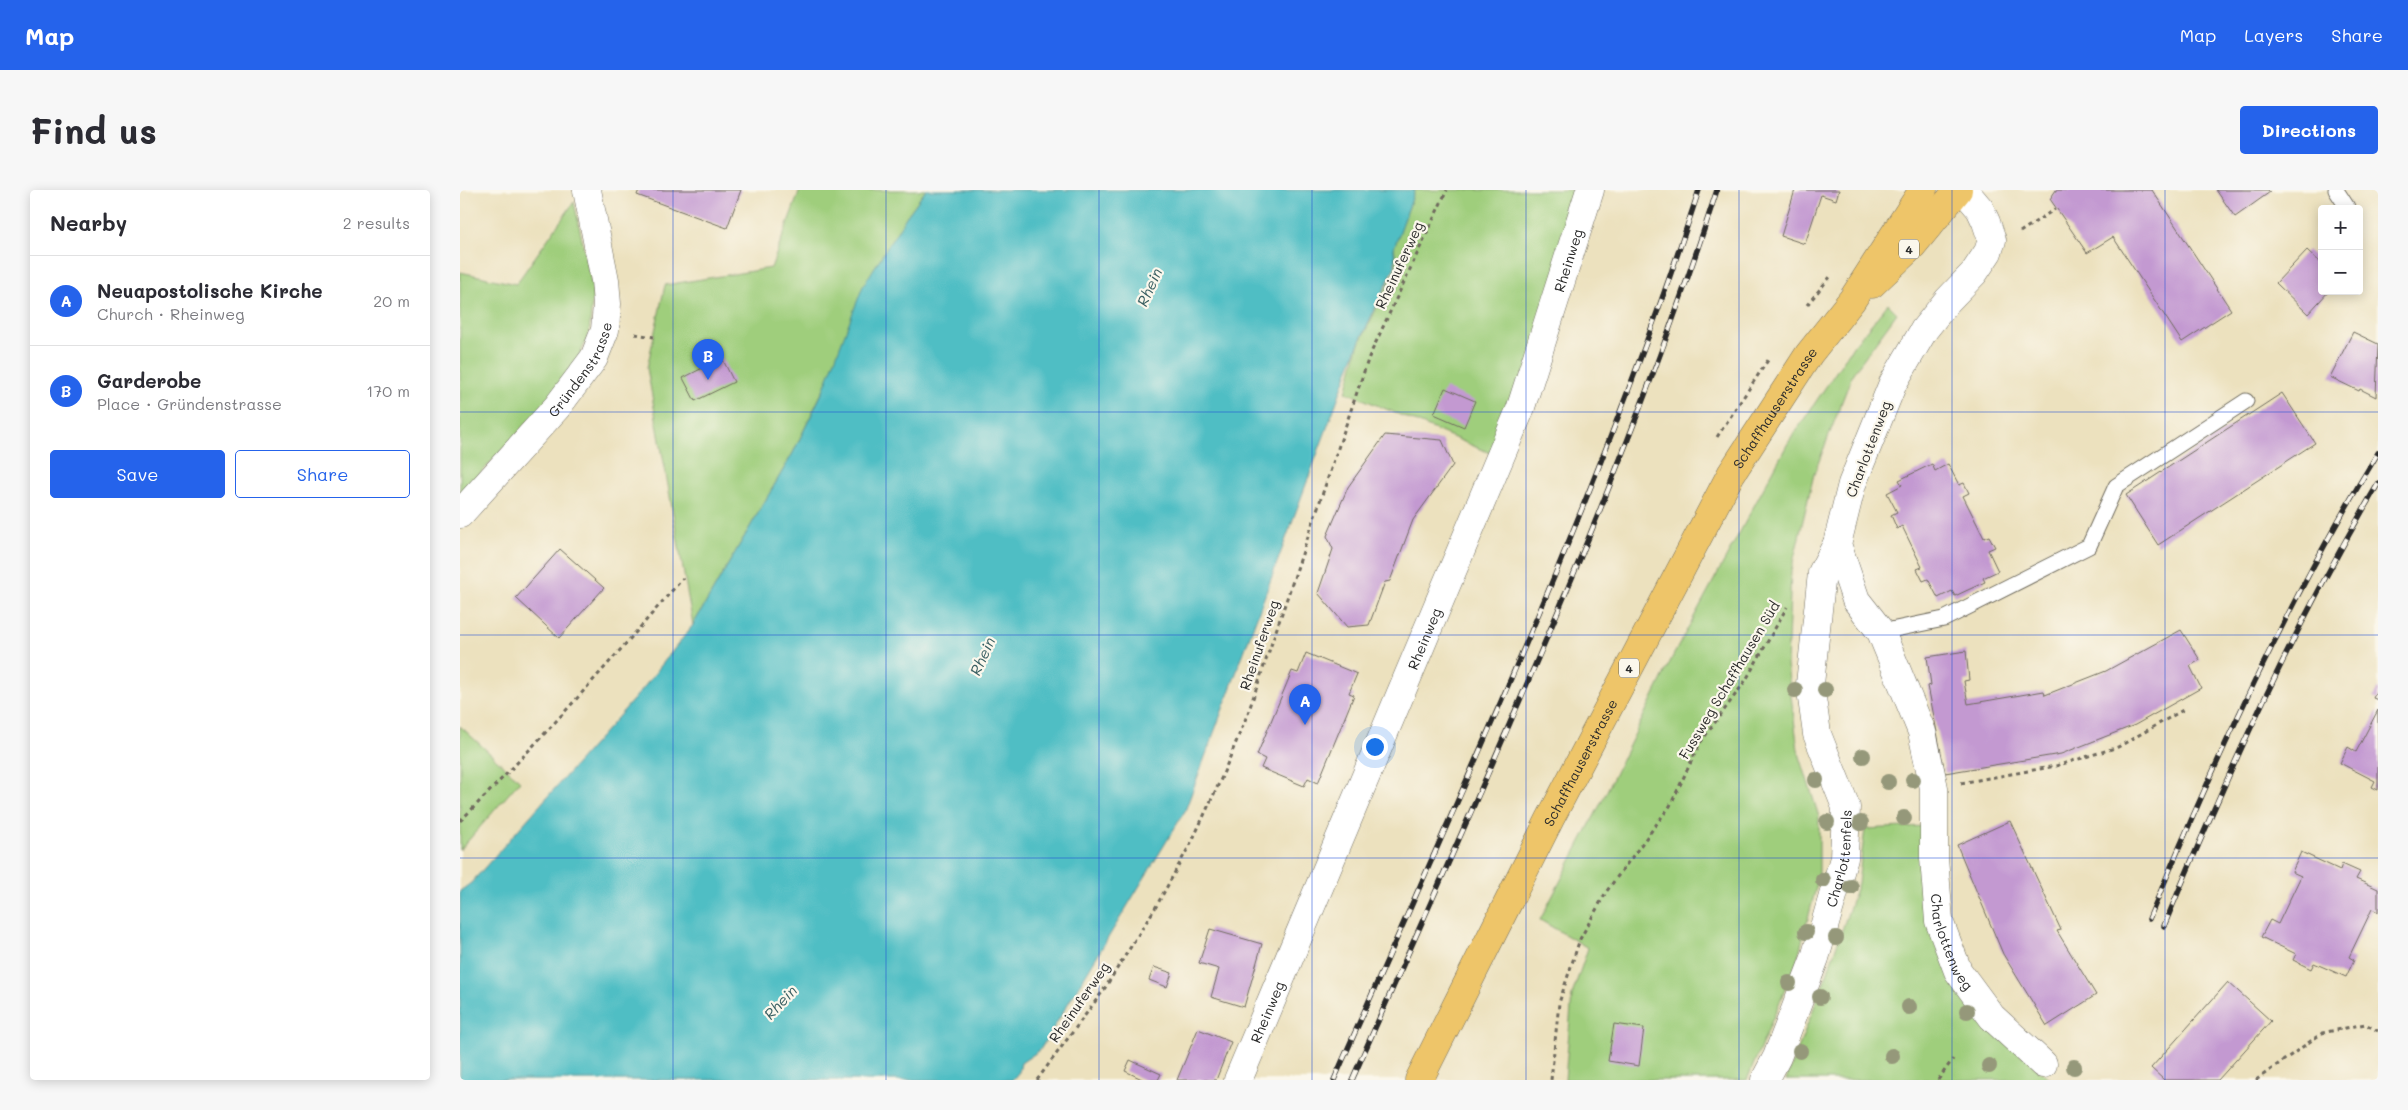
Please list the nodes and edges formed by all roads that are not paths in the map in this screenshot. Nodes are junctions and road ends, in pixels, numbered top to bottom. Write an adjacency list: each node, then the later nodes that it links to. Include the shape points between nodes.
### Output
1 (587, 190): 10 (street, Gründenstrasse, via 605,280 605,330 597,351 578,381)
2 (1590, 190): 14 (street, Rheinweg, via 1520,410)
3 (1923, 190): 8 (main road, Schaffhauserstrasse / 4)
4 (1958, 190): 8 (main road, Schaffhauserstrasse / 4, via 1912,246 1883,276)
5 (1964, 190): 11 (street, Charlottenweg, via 1986,222 1992,240 1988,252 1924,330 1893,383 1852,484)
6 (2336, 190): 7 (lane)
7 (2346, 205)
8 (1852, 300): 15 (main road, Schaffhauserstrasse / 4, via 1809,354 1731,474)
9 (2246, 401): 12 (lane, via 2116,486 2089,546 1944,619)
10 (460, 514)
11 (1837, 544): 12 (street, Charlottenweg, via 1856,600); 16 (street, Charlottenfels, via 1822,573 1810,684 1817,734 1846,807 1844,858 1815,958)
12 (1881, 632): 13 (street, Charlottenweg, via 1922,732 1934,788 1934,858 1939,920 1958,971 1992,1017)
13 (2043, 1064)
14 (1238, 1080)
15 (1418, 1080)
16 (1765, 1080)

